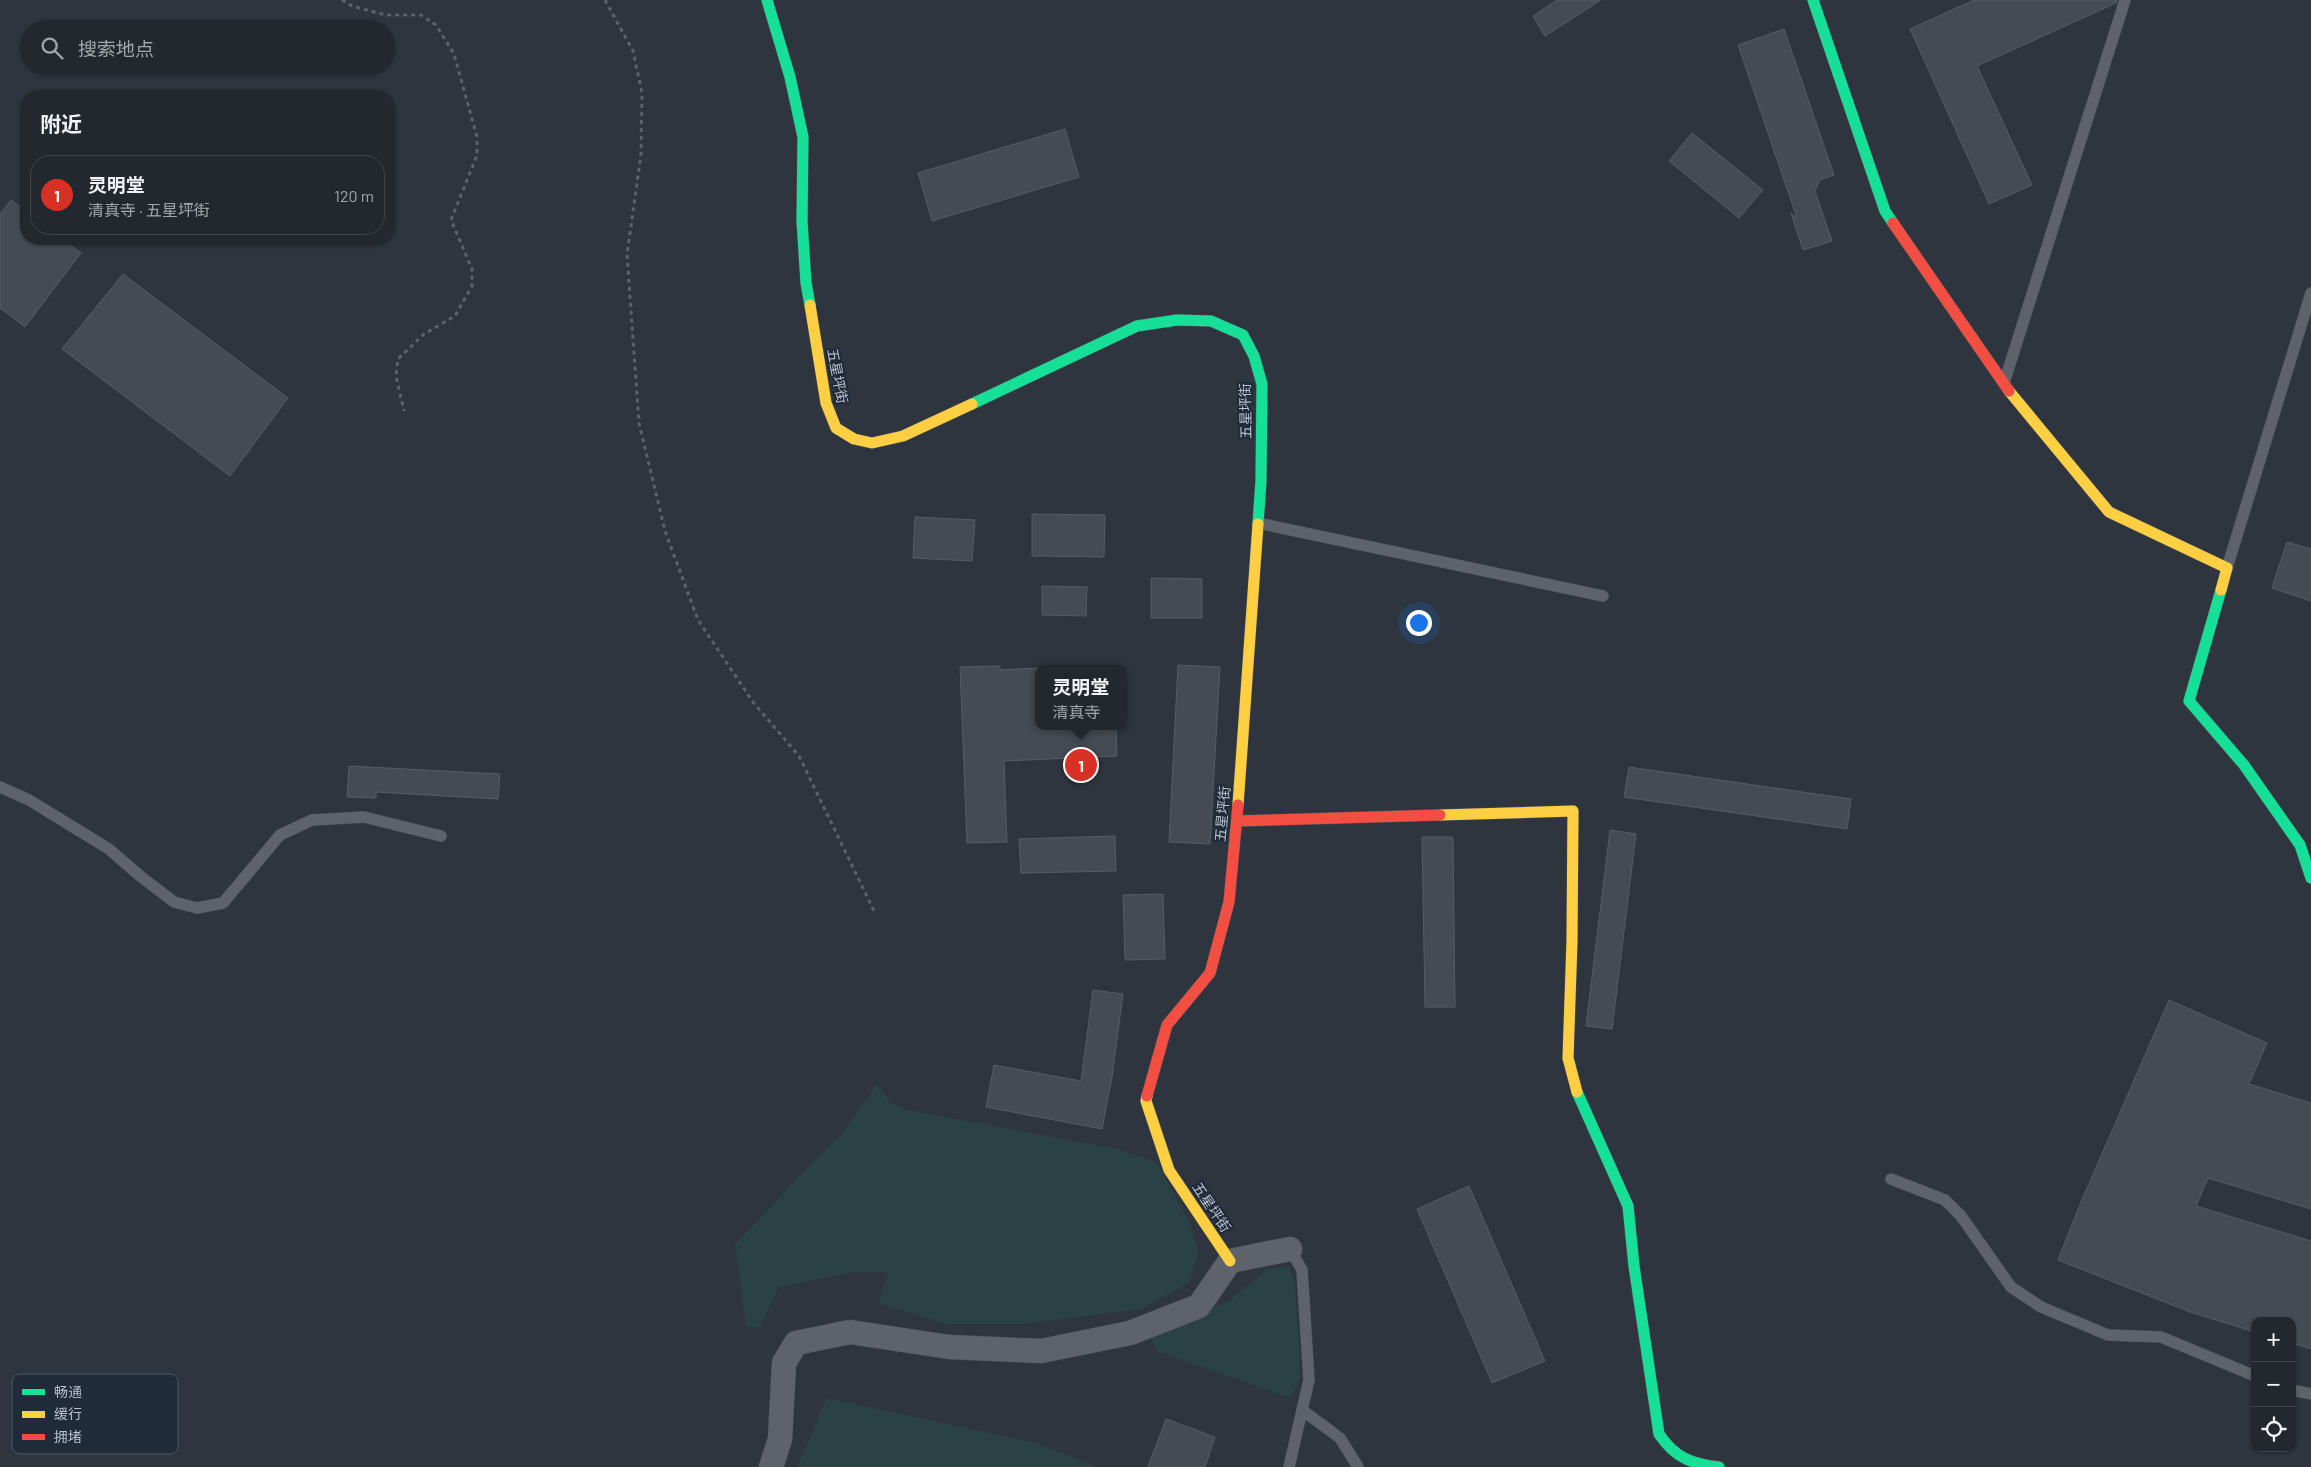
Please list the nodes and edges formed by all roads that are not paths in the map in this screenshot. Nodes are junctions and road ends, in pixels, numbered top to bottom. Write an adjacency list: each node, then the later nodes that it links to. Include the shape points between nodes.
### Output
1 (766, 0): 6 (street, 五星坪街, via 790,77 803,137 802,221 806,283 826,403 836,428 854,439 872,443 903,436 1137,326 1177,320 1211,321 1243,335 1254,356 1262,384)
2 (1813, 0): 5 (street, via 1885,210)
3 (2125, 0): 5 (lane)
4 (2311, 293): 7 (lane)
5 (2004, 385): 7 (street, via 2109,512)
6 (1257, 523): 8 (lane); 10 (street, 五星坪街)
7 (2227, 568): 12 (street, via 2189,701 2244,765 2300,846)
8 (1604, 596)
9 (0, 787): 11 (lane, via 29,800 109,849 174,902 197,908 222,903 280,835 312,820 364,818)
10 (1237, 821): 15 (street, 五星坪街, via 1229,902 1210,973 1167,1025 1146,1101 1169,1170); 23 (street, via 1573,811 1568,1058 1578,1096 1628,1206 1659,1434 1680,1459 1696,1465)
11 (441, 836)
12 (2311, 878)
13 (1891, 1179): 16 (lane, via 1944,1200 1961,1216 2011,1287 2041,1307 2108,1335 2161,1337)
14 (1290, 1249): 15 (street); 19 (lane, via 1302,1270 1310,1380)
15 (1230, 1262): 20 (street, via 1200,1306 1130,1333 1041,1351 949,1347 850,1332 796,1343 784,1363 780,1439)
16 (2251, 1374)
17 (2296, 1391): 18 (lane)
18 (2311, 1394)
19 (1302, 1410): 21 (lane); 22 (lane, via 1340,1438)
20 (771, 1467)
21 (1289, 1467)
22 (1358, 1467)
23 (1719, 1467)

